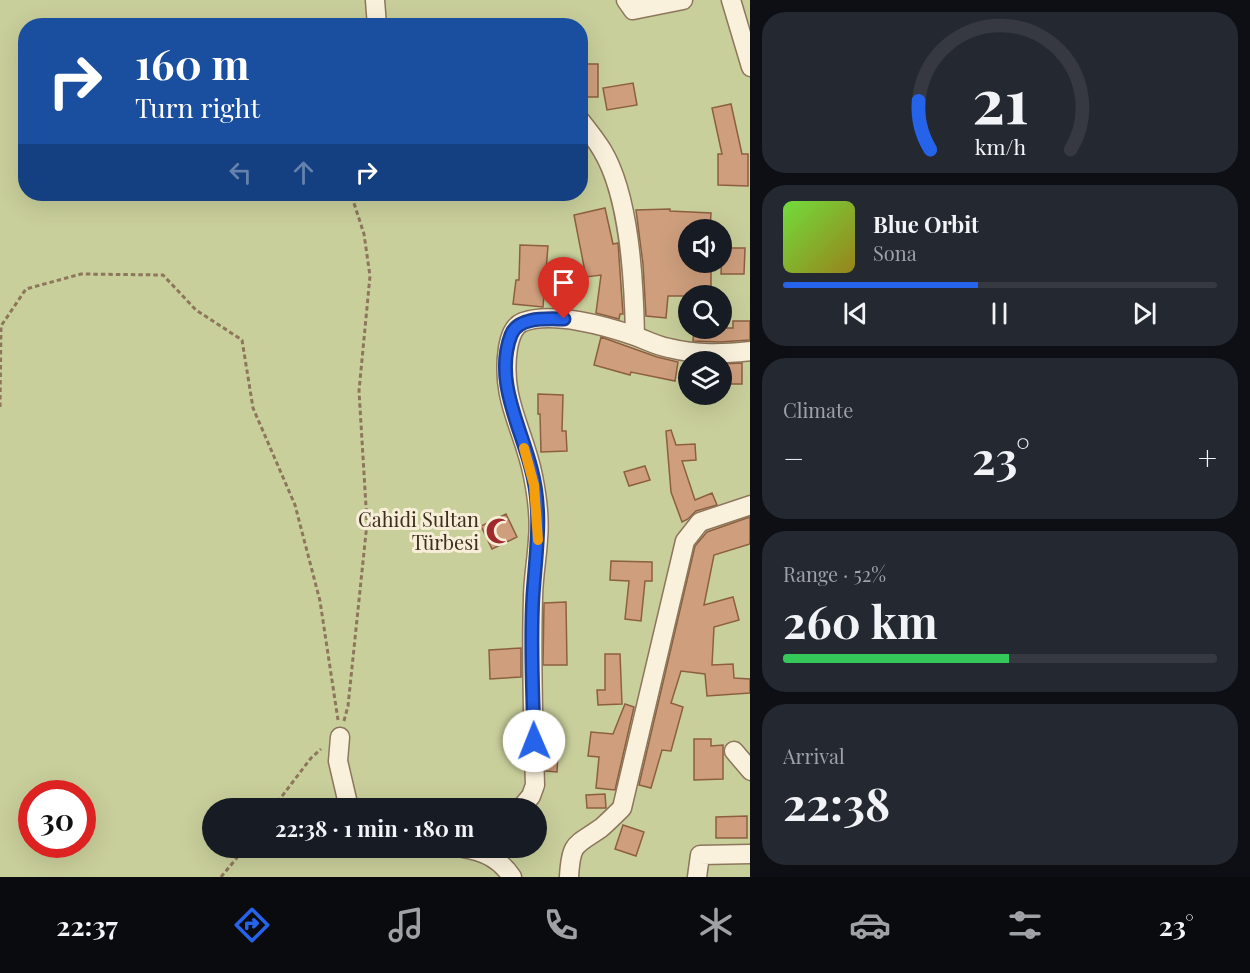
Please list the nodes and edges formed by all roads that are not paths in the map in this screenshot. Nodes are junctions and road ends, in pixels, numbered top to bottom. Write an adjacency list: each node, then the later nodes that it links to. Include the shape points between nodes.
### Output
1 (375, 0): 5 (street)
2 (626, 0): 3 (street, via 633,10)
3 (682, 0)
4 (731, 0): 6 (street)
5 (376, 18)
6 (750, 67)
7 (588, 131): 8 (street, via 603,151 620,193)
8 (635, 336): 9 (street, via 691,353); 15 (street, via 564,319 521,323 511,336 506,363 508,394 531,467 539,537 533,596 535,785)
9 (750, 351)
10 (750, 505): 19 (street, via 700,522 686,541 622,808 601,828 580,840 570,856)
11 (340, 737): 14 (street, via 338,761)
12 (734, 751): 13 (street)
13 (750, 771)
14 (347, 798)
15 (529, 798)
16 (750, 854): 20 (street, via 700,855)
17 (498, 858): 18 (street)
18 (512, 877)
19 (569, 877)
20 (697, 877)

